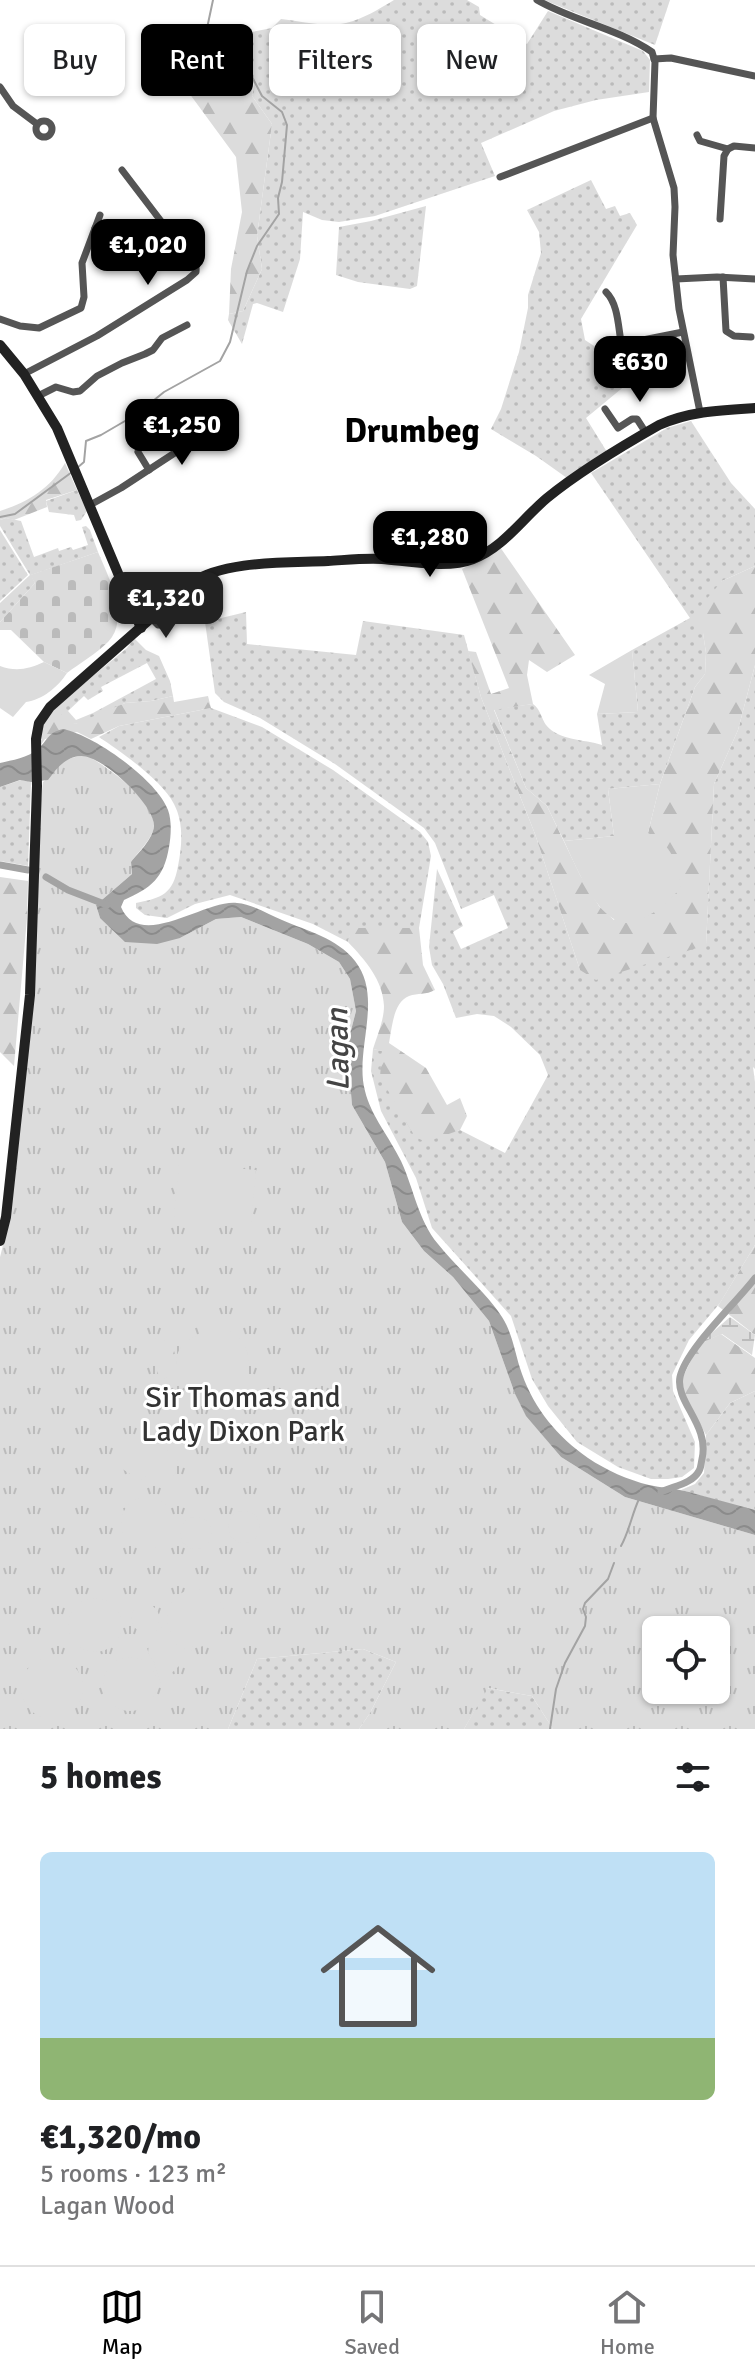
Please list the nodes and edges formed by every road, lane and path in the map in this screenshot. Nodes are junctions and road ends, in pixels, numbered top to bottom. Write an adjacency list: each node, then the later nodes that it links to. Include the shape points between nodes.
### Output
1 (537, 0): 2 (street, via 638,42)
2 (654, 59): 3 (street); 5 (street)
3 (755, 76)
4 (0, 87): 6 (street, via 13,106)
5 (653, 118): 11 (street); 17 (street, via 674,188)
6 (37, 124)
7 (697, 135): 9 (street, via 700,141)
8 (755, 148): 9 (street)
9 (728, 149): 13 (street)
10 (122, 170): 25 (street, via 180,246 192,254 196,272 97,336)
11 (500, 177)
12 (100, 215): 14 (street)
13 (720, 219)
14 (95, 228): 15 (street, via 115,238); 20 (street, via 82,263 84,304 39,328)
15 (142, 265)
16 (723, 277): 17 (street); 18 (street); 23 (street, via 726,331)
17 (676, 279): 22 (street)
18 (755, 279)
19 (606, 292): 22 (street, via 621,342)
20 (0, 319)
21 (187, 325): 26 (street, via 80,391 56,387)
22 (683, 332): 30 (street)
23 (751, 337)
24 (0, 345): 25 (main road)
25 (24, 374): 26 (main road)
26 (38, 396): 36 (main road)
27 (224, 406): 33 (street, via 228,416)
28 (755, 408): 30 (main road)
29 (605, 409): 32 (street, via 618,428 637,419)
30 (700, 412): 32 (main road)
31 (181, 427): 33 (street)
32 (646, 433): 38 (main road, via 550,495 506,537 473,559 227,569 199,578)
33 (190, 442): 35 (street)
34 (138, 452): 35 (street)
35 (149, 470): 36 (street)
36 (90, 505): 39 (main road)
37 (172, 612): 38 (street, via 164,625)
38 (151, 618): 39 (main road)
39 (141, 628): 40 (main road, via 50,707 39,723 30,995)
40 (0, 1241)

